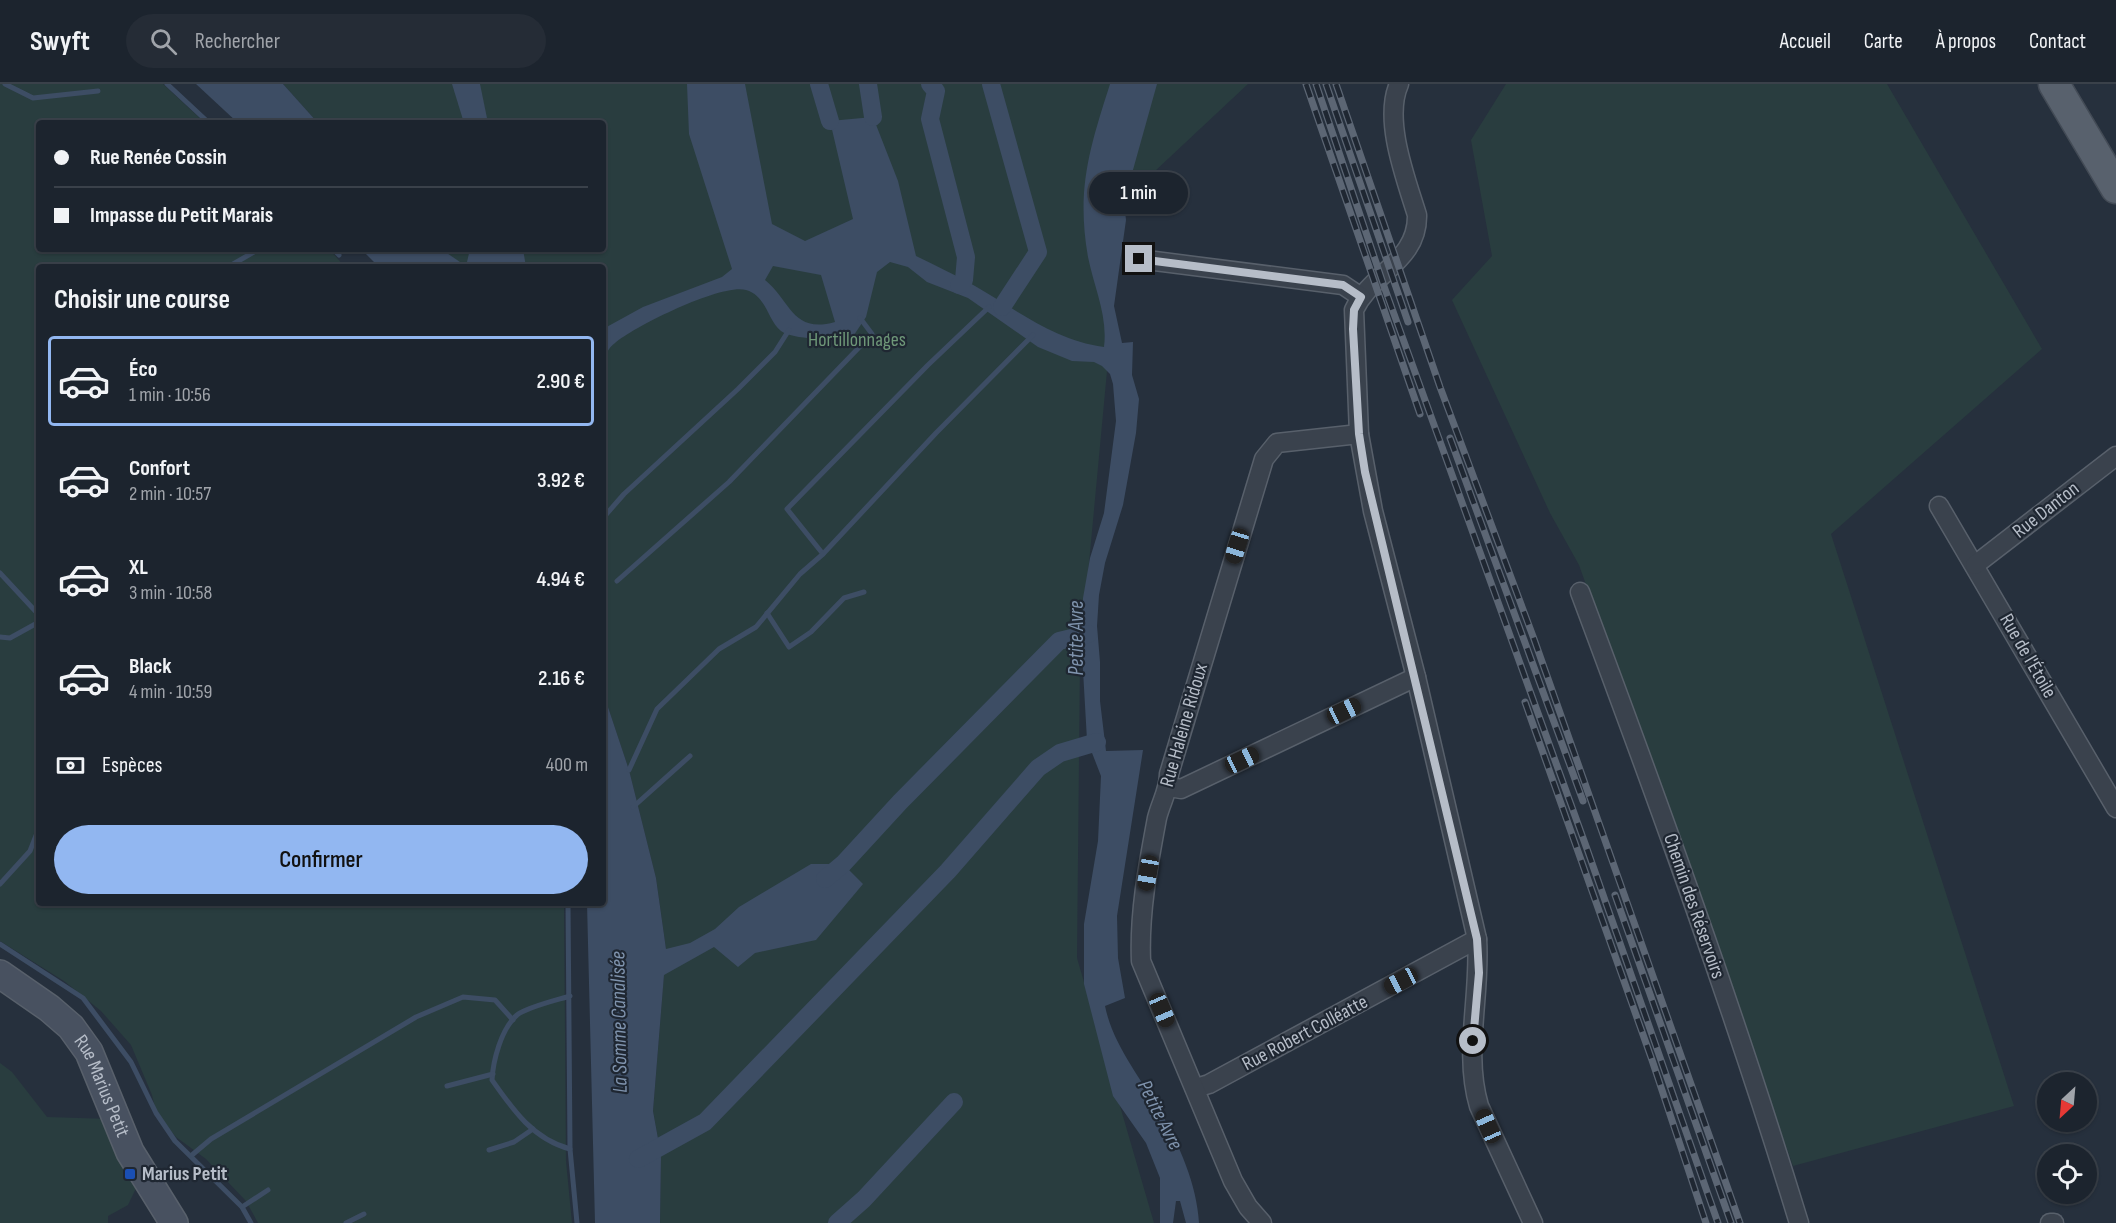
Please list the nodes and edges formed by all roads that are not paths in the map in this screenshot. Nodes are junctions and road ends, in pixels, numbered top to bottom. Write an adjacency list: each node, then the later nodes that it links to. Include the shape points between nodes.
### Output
1 (1399, 84): 5 (street, via 1395,94 1395,133 1417,227 1410,248)
2 (2054, 84): 3 (main road)
3 (2116, 188)
4 (1139, 259): 5 (street, via 1343,285)
5 (1365, 293): 6 (street, via 1354,310 1353,329)
6 (1359, 434): 11 (street, via 1373,511); 12 (street, Rue Haleine Ridoux, via 1277,443 1264,459 1169,774)
7 (2116, 456): 9 (street, Rue Danton)
8 (1939, 506): 9 (street, Rue de l'Étoile)
9 (1976, 565): 13 (street, Rue de l'Étoile)
10 (1580, 592): 20 (street, Chemin des Réservoirs, via 1744,1048)
11 (1416, 677): 12 (street, via 1181,789); 14 (street)
12 (1169, 787): 16 (street, Rue Haleine Ridoux, via 1160,806 1144,896 1141,962)
13 (2116, 808)
14 (1477, 939): 16 (street, Rue Robert Colléatte); 19 (street, via 1473,1087)
15 (0, 974): 17 (street, Rue Marius Petit, via 71,1027 89,1052 130,1152)
16 (1196, 1088): 18 (street, Rue Haleine Ridoux, via 1233,1181)
17 (174, 1223)
18 (1262, 1223)
19 (1533, 1223)
20 (1799, 1223)

